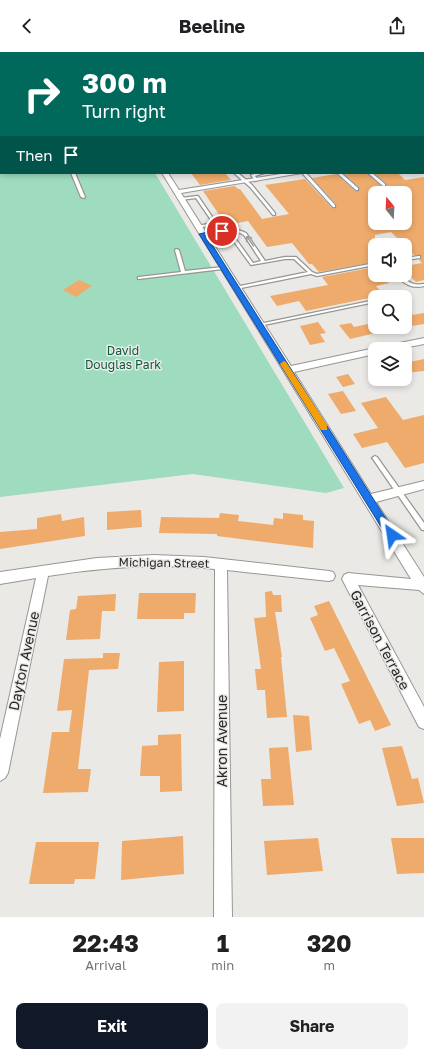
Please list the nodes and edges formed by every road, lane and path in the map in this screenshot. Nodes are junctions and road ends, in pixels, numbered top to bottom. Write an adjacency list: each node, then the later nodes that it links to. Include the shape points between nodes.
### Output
1 (371, 52): 2 (street)
2 (376, 52): 3 (street)
3 (382, 52)
4 (73, 174): 17 (lane)
5 (166, 174): 16 (street)
6 (237, 174): 13 (lane)
7 (258, 174): 12 (lane, via 253,175)
8 (293, 174): 12 (street)
9 (305, 174): 18 (lane)
10 (340, 174): 15 (lane)
11 (371, 174): 14 (lane)
12 (256, 180): 13 (street)
13 (245, 181): 16 (street); 19 (lane)
14 (384, 185)
15 (357, 190)
16 (179, 196): 20 (street); 20 (lane, via 197,197 215,224)
17 (83, 197)
18 (334, 206)
19 (274, 214)
20 (198, 227): 22 (street)
21 (229, 232): 22 (lane); 26 (lane, one-way to 21, via 243,232); 26 (lane, via 252,264)
22 (202, 234): 28 (street)
23 (177, 250): 29 (lane)
24 (419, 257): 25 (lane)
25 (412, 258)
26 (264, 262): 30 (lane, via 296,258)
27 (368, 265): 30 (lane, via 317,275)
28 (223, 268): 29 (lane); 34 (street)
29 (183, 272): 31 (lane)
30 (312, 273): 34 (lane)
31 (139, 278)
32 (406, 282): 33 (lane, via 415,287)
33 (424, 286)
34 (236, 288): 36 (street)
35 (368, 302): 36 (lane)
36 (259, 324): 40 (street)
37 (424, 341): 38 (street)
38 (412, 343)
39 (368, 353): 40 (street)
40 (288, 370): 44 (street)
41 (376, 458): 43 (lane)
42 (424, 485): 43 (street)
43 (398, 492): 44 (street); 45 (lane)
44 (369, 499): 50 (street)
45 (424, 528)
46 (221, 565): 47 (street, Michigan Street, via 180,561 130,561); 48 (street, Michigan Street); 53 (street, Akron Avenue)
47 (43, 573): 49 (street, Michigan Street); 52 (street, Dayton Avenue)
48 (329, 576)
49 (0, 578)
50 (423, 586): 51 (street, Garrison Terrace, via 348,579)
51 (424, 722)
52 (0, 773)
53 (223, 917)

